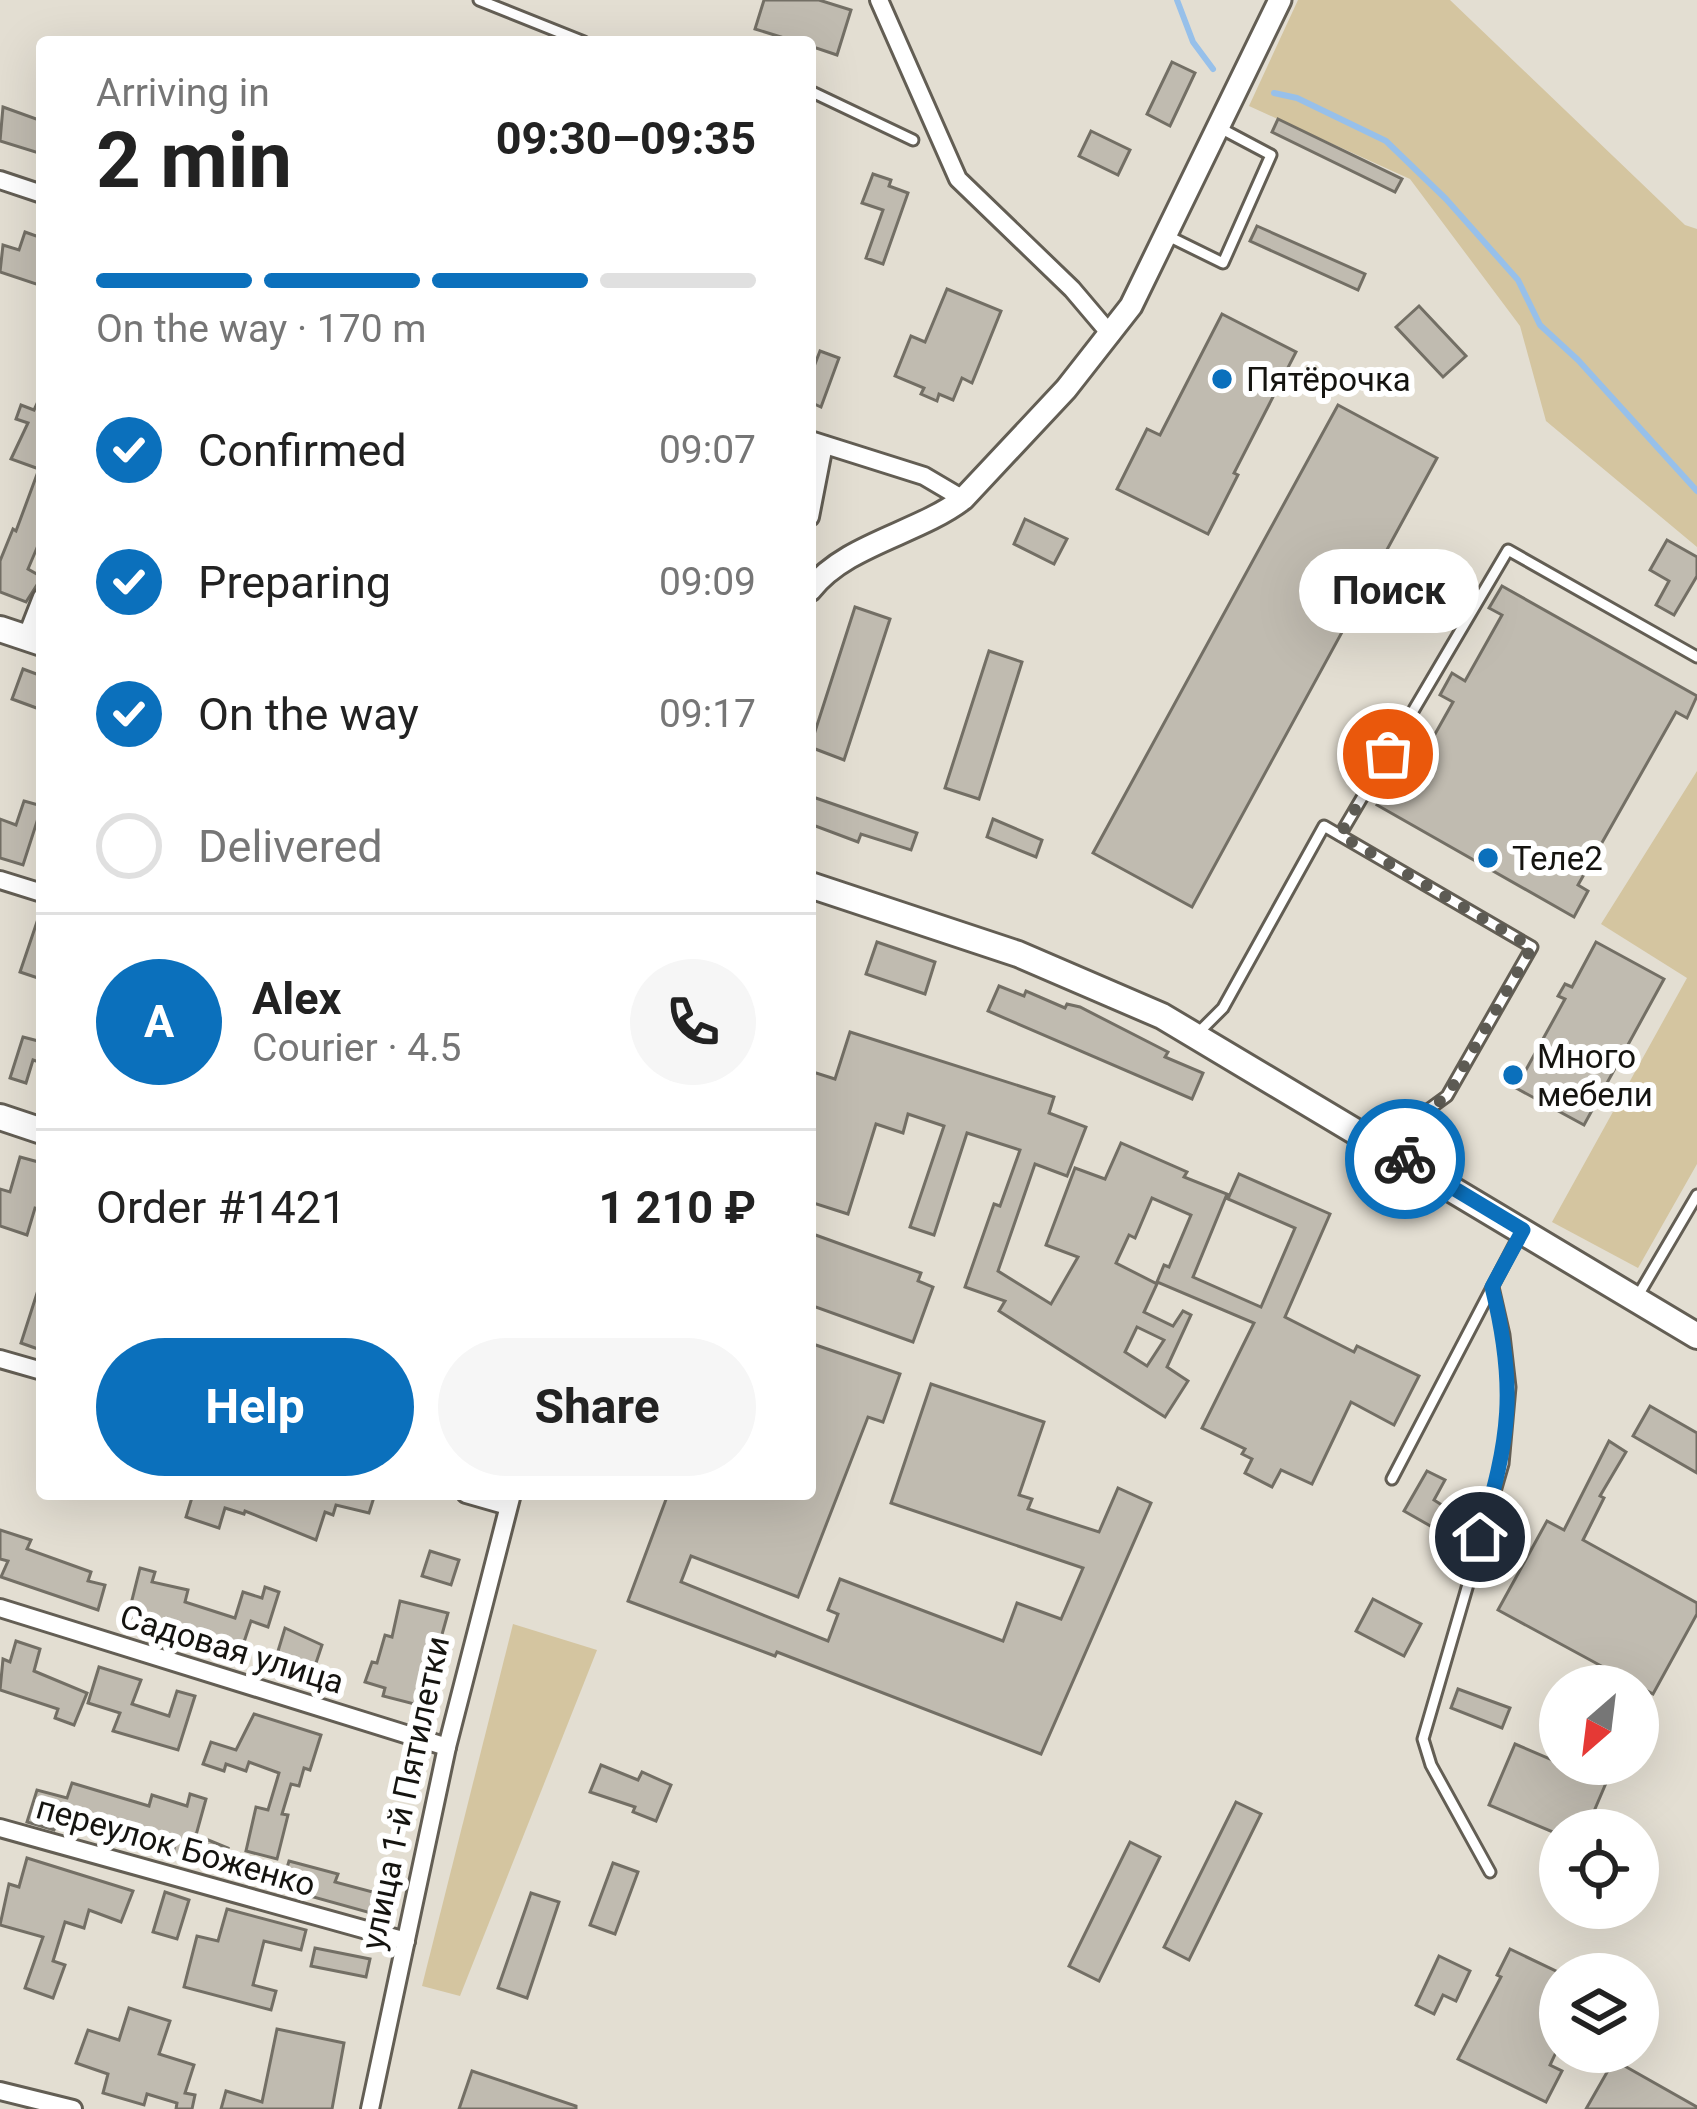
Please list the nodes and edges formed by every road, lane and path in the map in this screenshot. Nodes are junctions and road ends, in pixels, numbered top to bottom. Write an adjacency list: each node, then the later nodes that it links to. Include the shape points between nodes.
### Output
1 (479, 0): 4 (lane)
2 (879, 0): 11 (street, via 958,179)
3 (1280, 0): 6 (street)
4 (569, 36)
5 (816, 94): 7 (lane)
6 (1220, 128): 10 (street); 10 (lane, via 1271,155 1223,263)
7 (913, 140)
8 (0, 180): 9 (street)
9 (36, 192)
10 (1168, 236): 11 (street)
11 (1111, 335): 13 (street)
12 (817, 442): 13 (street, via 923,476)
13 (962, 499): 14 (street)
14 (816, 584)
15 (0, 628): 16 (main road)
16 (34, 640)
17 (1697, 657): 18 (lane, via 1508,550)
18 (1340, 835): 22 (lane, via 1324,826 1223,1008); 25 (lane, via 1532,947 1447,1096 1421,1115)
19 (0, 880): 21 (street)
20 (816, 887): 22 (main road, via 1070,974)
21 (36, 891)
22 (1196, 1035): 25 (main road)
23 (0, 1117): 24 (main road)
24 (36, 1129)
25 (1398, 1155): 27 (main road)
26 (1697, 1195): 29 (lane)
27 (1523, 1230): 28 (lane); 29 (main road)
28 (1492, 1287): 33 (lane); 38 (lane, via 1510,1387 1503,1464 1423,1739)
29 (1636, 1299): 30 (main road)
30 (1697, 1336)
31 (0, 1359): 32 (street)
32 (36, 1369)
33 (1392, 1479)
34 (510, 1500): 36 (street, улица 1-й Пятилетки)
35 (0, 1608): 36 (street, Садовая улица)
36 (447, 1748): 39 (street, улица 1-й Пятилетки)
37 (0, 1828): 39 (street, переулок Боженко)
38 (1490, 1872)
39 (406, 1941): 42 (street, улица 1-й Пятилетки)
40 (0, 2091): 41 (street)
41 (73, 2109)
42 (370, 2109)

